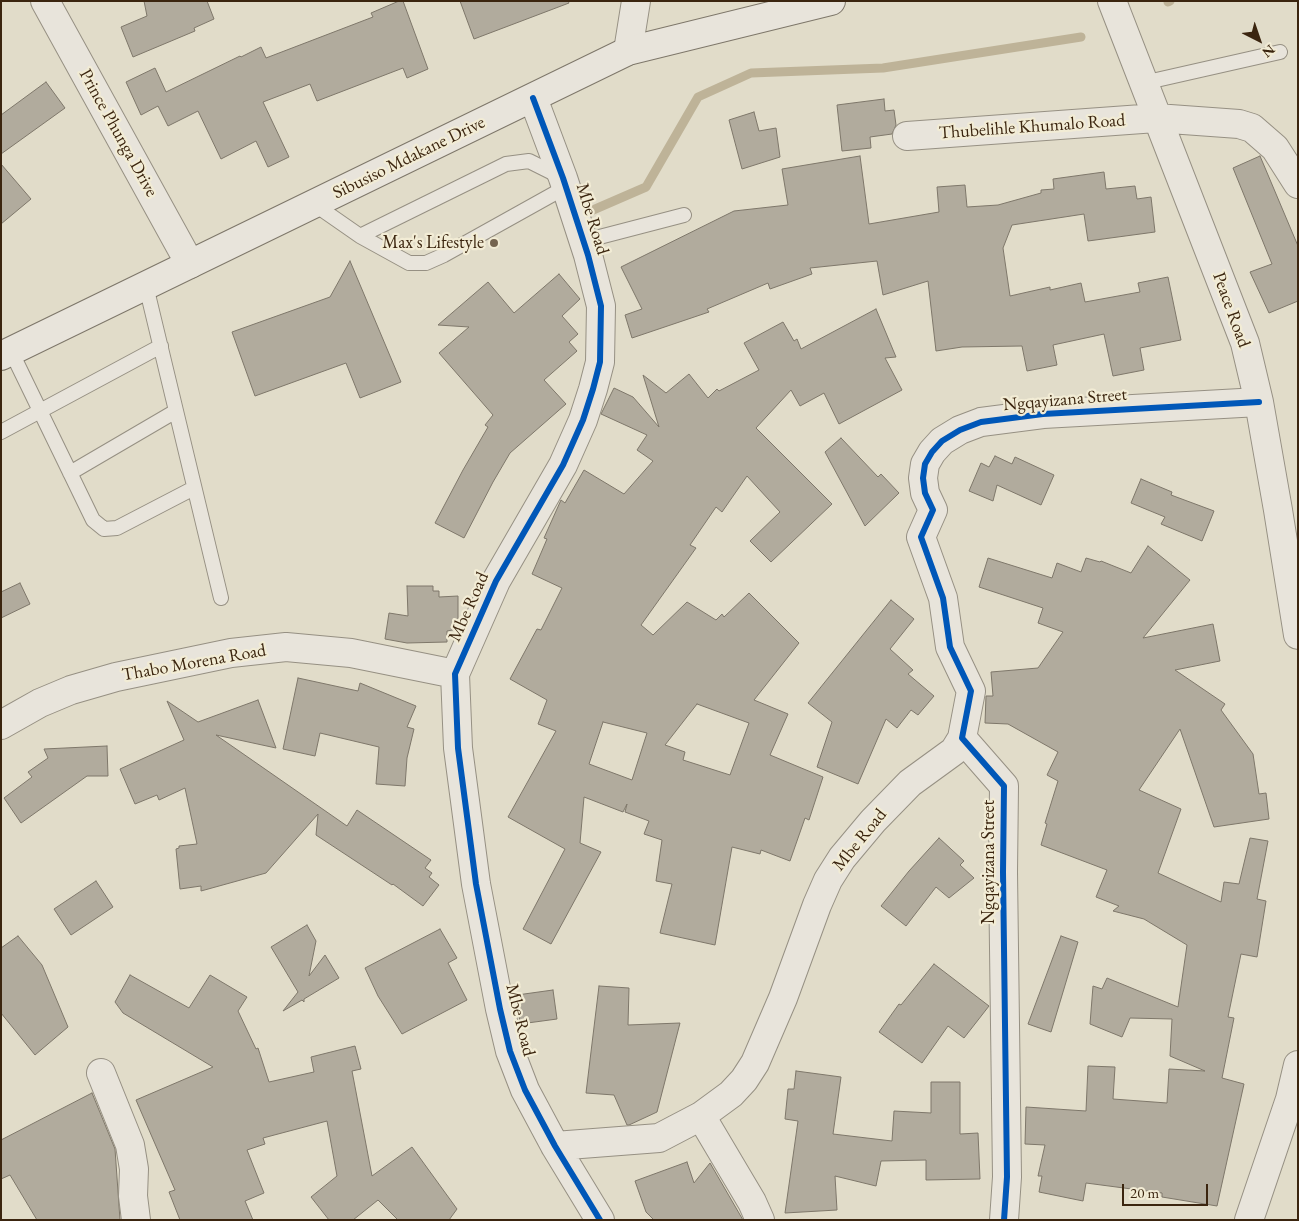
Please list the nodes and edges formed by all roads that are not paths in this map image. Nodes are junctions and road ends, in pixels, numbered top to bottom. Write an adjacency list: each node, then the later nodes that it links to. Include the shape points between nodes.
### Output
1 (45, 1): 17 (street, Prince Phunga Drive)
2 (636, 1): 5 (street)
3 (831, 1): 5 (street, Sibusiso Mdakane Drive)
4 (1112, 1): 7 (street, Peace Road)
5 (628, 51): 8 (street, Sibusiso Mdakane Drive)
6 (1280, 52): 7 (lane)
7 (1143, 83): 9 (street, Peace Road)
8 (533, 98): 11 (street, Mbe Road); 13 (street, Sibusiso Mdakane Drive)
9 (1156, 118): 10 (street, Thubelihle Khumalo Road); 12 (street, via 1239,124 1252,128 1276,148); 21 (street, Peace Road, via 1245,343)
10 (907, 136)
11 (565, 183): 15 (lane, via 529,161 506,164); 15 (lane, via 426,263 409,263); 16 (street, Mbe Road)
12 (1298, 184)
13 (314, 204): 15 (lane); 17 (street, Sibusiso Mdakane Drive)
14 (684, 215): 16 (lane)
15 (360, 236)
16 (584, 240): 30 (street, Mbe Road, via 601,306 600,362 593,389 563,465 496,581)
17 (190, 264): 18 (street, Sibusiso Mdakane Drive)
18 (146, 286): 19 (lane); 20 (street, Sibusiso Mdakane Drive)
19 (161, 346): 22 (lane); 23 (lane)
20 (6, 354): 23 (lane)
21 (1258, 402): 27 (street, Peace Road); 32 (street, Ngqayizana Street, via 1043,414 981,422 942,441 932,452 922,478 933,510 921,536 943,598 950,647 971,691)
22 (176, 411): 25 (lane); 26 (lane)
23 (40, 412): 24 (lane); 25 (lane)
24 (1, 432)
25 (70, 473): 26 (lane, via 93,520 104,529 117,528)
26 (194, 488): 28 (lane)
27 (1288, 512): 29 (street, Peace Road)
28 (221, 598)
29 (1298, 634)
30 (455, 674): 31 (street, Thabo Morena Road, via 341,652 286,647 231,652 72,690); 36 (street, Mbe Road, via 458,748 476,884 500,1009 510,1051 525,1090)
31 (1, 725)
32 (962, 738): 35 (street, Mbe Road, via 954,751 910,783 842,858 817,905 755,1063 731,1094); 40 (street, Ngqayizana Street, via 1004,786)
33 (1298, 1064): 41 (street, via 1290,1099)
34 (102, 1073): 37 (street, via 130,1145)
35 (701, 1116): 36 (street, Mbe Road, via 659,1138); 39 (street)
36 (555, 1146): 38 (street)
37 (136, 1220)
38 (600, 1220)
39 (760, 1220)
40 (1004, 1220)
41 (1249, 1220)

